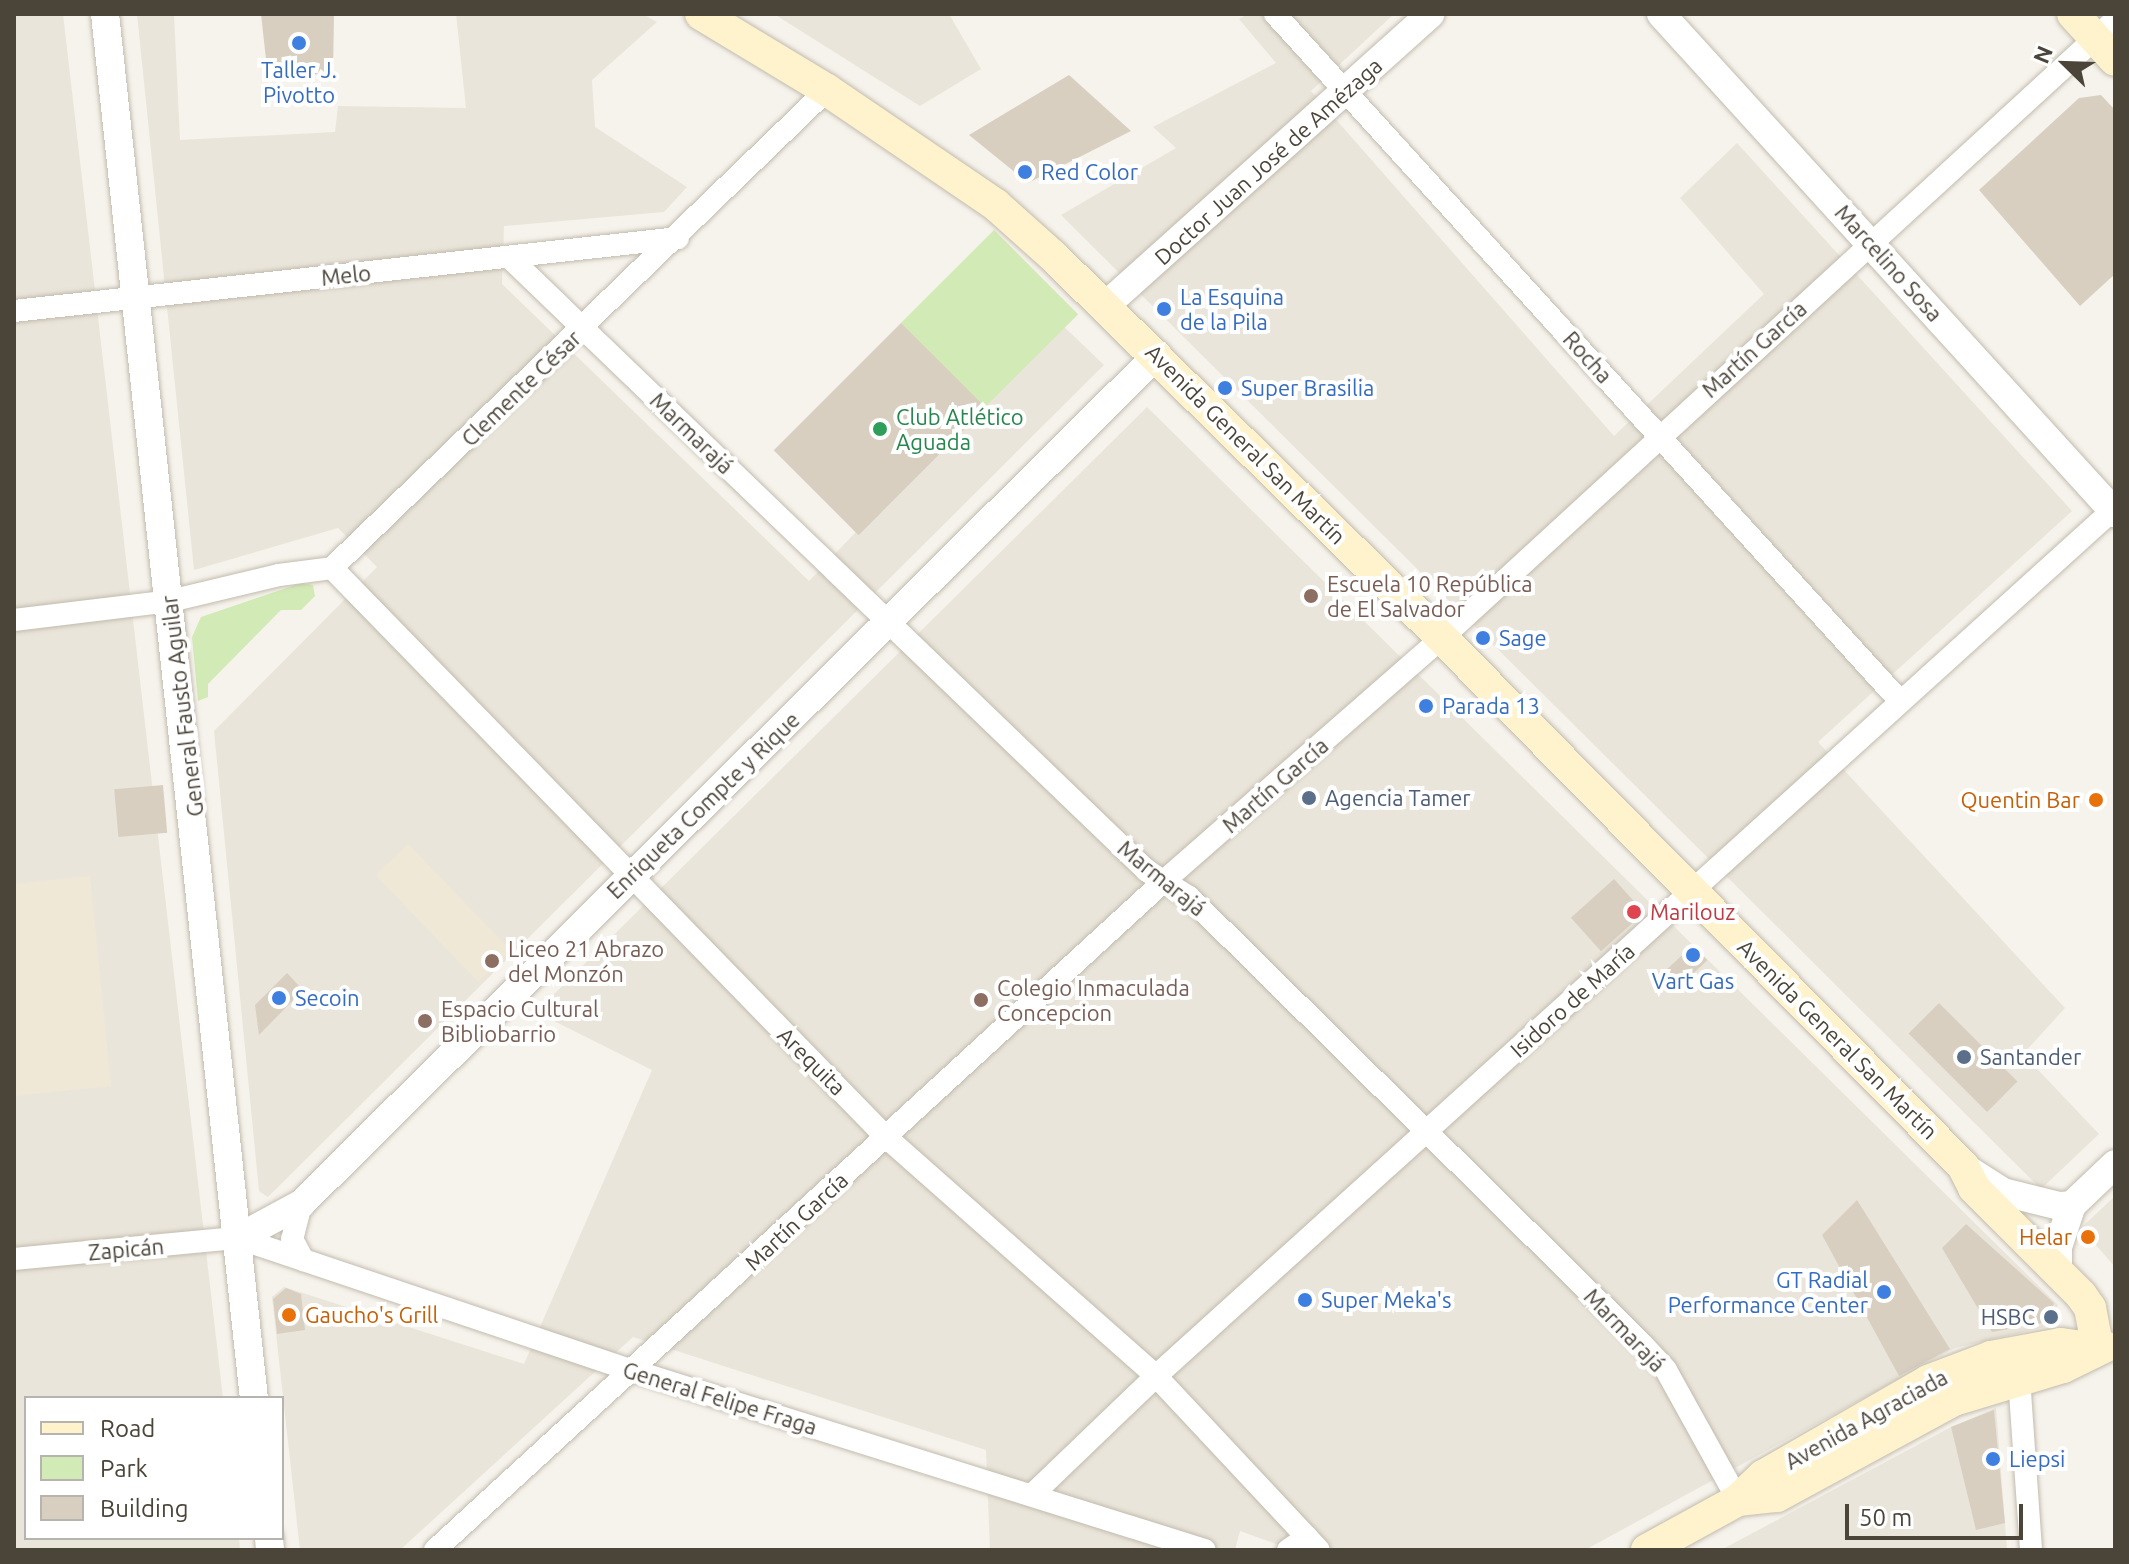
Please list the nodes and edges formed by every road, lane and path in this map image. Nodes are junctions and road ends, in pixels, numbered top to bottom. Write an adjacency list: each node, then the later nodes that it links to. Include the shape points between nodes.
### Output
1 (105, 14): 13 (street, General Fausto Aguilar)
2 (1275, 14): 9 (street, Rocha)
3 (1430, 14): 9 (street, Doctor Juan José de Amézaga)
4 (1661, 14): 11 (street, Marcelino Sosa)
5 (2073, 14): 7 (main road)
6 (710, 16): 8 (main road, Avenida General San Martín)
7 (2108, 39): 11 (street, Martín García)
8 (827, 90): 10 (street, Clemente César); 14 (main road, Avenida General San Martín, via 996,205)
9 (1347, 92): 14 (street, Doctor Juan José de Amézaga); 18 (street, Rocha)
10 (678, 238): 12 (street, Melo); 16 (street, Clemente César)
11 (1871, 243): 18 (street, Martín García); 19 (street, Marcelino Sosa)
12 (509, 257): 13 (street, Melo); 16 (street, Marmarajá)
13 (136, 299): 15 (street, Melo); 21 (street, General Fausto Aguilar)
14 (1105, 306): 17 (main road, Avenida General San Martín)
15 (14, 311)
16 (583, 328): 20 (street, Clemente César); 23 (street, Marmarajá)
17 (1157, 355): 23 (street, Enriqueta Compte y Rique); 24 (main road, Avenida General San Martín)
18 (1659, 435): 24 (street, Martín García); 25 (street, Rocha)
19 (2114, 511): 25 (street, Isidoro de María)
20 (332, 568): 21 (street); 26 (street, Arequita)
21 (170, 601): 22 (street); 35 (street, General Fausto Aguilar)
22 (14, 620)
23 (889, 623): 26 (street, Enriqueta Compte y Rique); 27 (street, Marmarajá, via 1147,871)
24 (1442, 638): 27 (street, Martín García); 28 (main road, Avenida General San Martín)
25 (1899, 700): 28 (street, Isidoro de María)
26 (630, 877): 30 (street, Arequita); 33 (street, Enriqueta Compte y Rique)
27 (1164, 881): 29 (street, Marmarajá, via 1189,897); 30 (street, Martín García)
28 (1693, 892): 29 (street, Isidoro de María); 32 (main road, Avenida General San Martín)
29 (1426, 1132): 41 (street, Isidoro de María); 45 (street, Marmarajá, via 1666,1370)
30 (886, 1137): 40 (street, Martín García); 41 (street, Arequita)
31 (2115, 1164): 34 (street)
32 (1963, 1166): 34 (street, Avenida General San Martín, via 2003,1192); 38 (main road, Avenida General San Martín, via 1974,1188)
33 (301, 1204): 35 (street, Enriqueta Compte y Rique); 37 (street, via 292,1239)
34 (2058, 1206): 38 (street)
35 (238, 1238): 36 (street, Zapicán); 37 (street, General Felipe Fraga); 43 (street, General Fausto Aguilar)
36 (14, 1259)
37 (303, 1260): 40 (street, General Felipe Fraga)
38 (2058, 1269): 39 (main road, Avenida General San Martín, via 2090,1308)
39 (2107, 1347): 42 (main road, Avenida Agraciada, via 2063,1367); 45 (main road, Avenida Agraciada, via 2061,1344 1961,1367 1763,1476)
40 (634, 1371): 44 (street, General Felipe Fraga); 47 (street, Martín García)
41 (1156, 1376): 44 (street, Isidoro de María); 46 (street, Arequita)
42 (2019, 1378): 45 (main road, Avenida Agraciada, via 1931,1410 1777,1496); 50 (street)
43 (254, 1396)
44 (1032, 1495): 48 (street, General Felipe Fraga)
45 (1738, 1500): 49 (main road, Avenida Agraciada)
46 (1305, 1546)
47 (435, 1550)
48 (1205, 1550)
49 (1647, 1550)
50 (2031, 1550)

